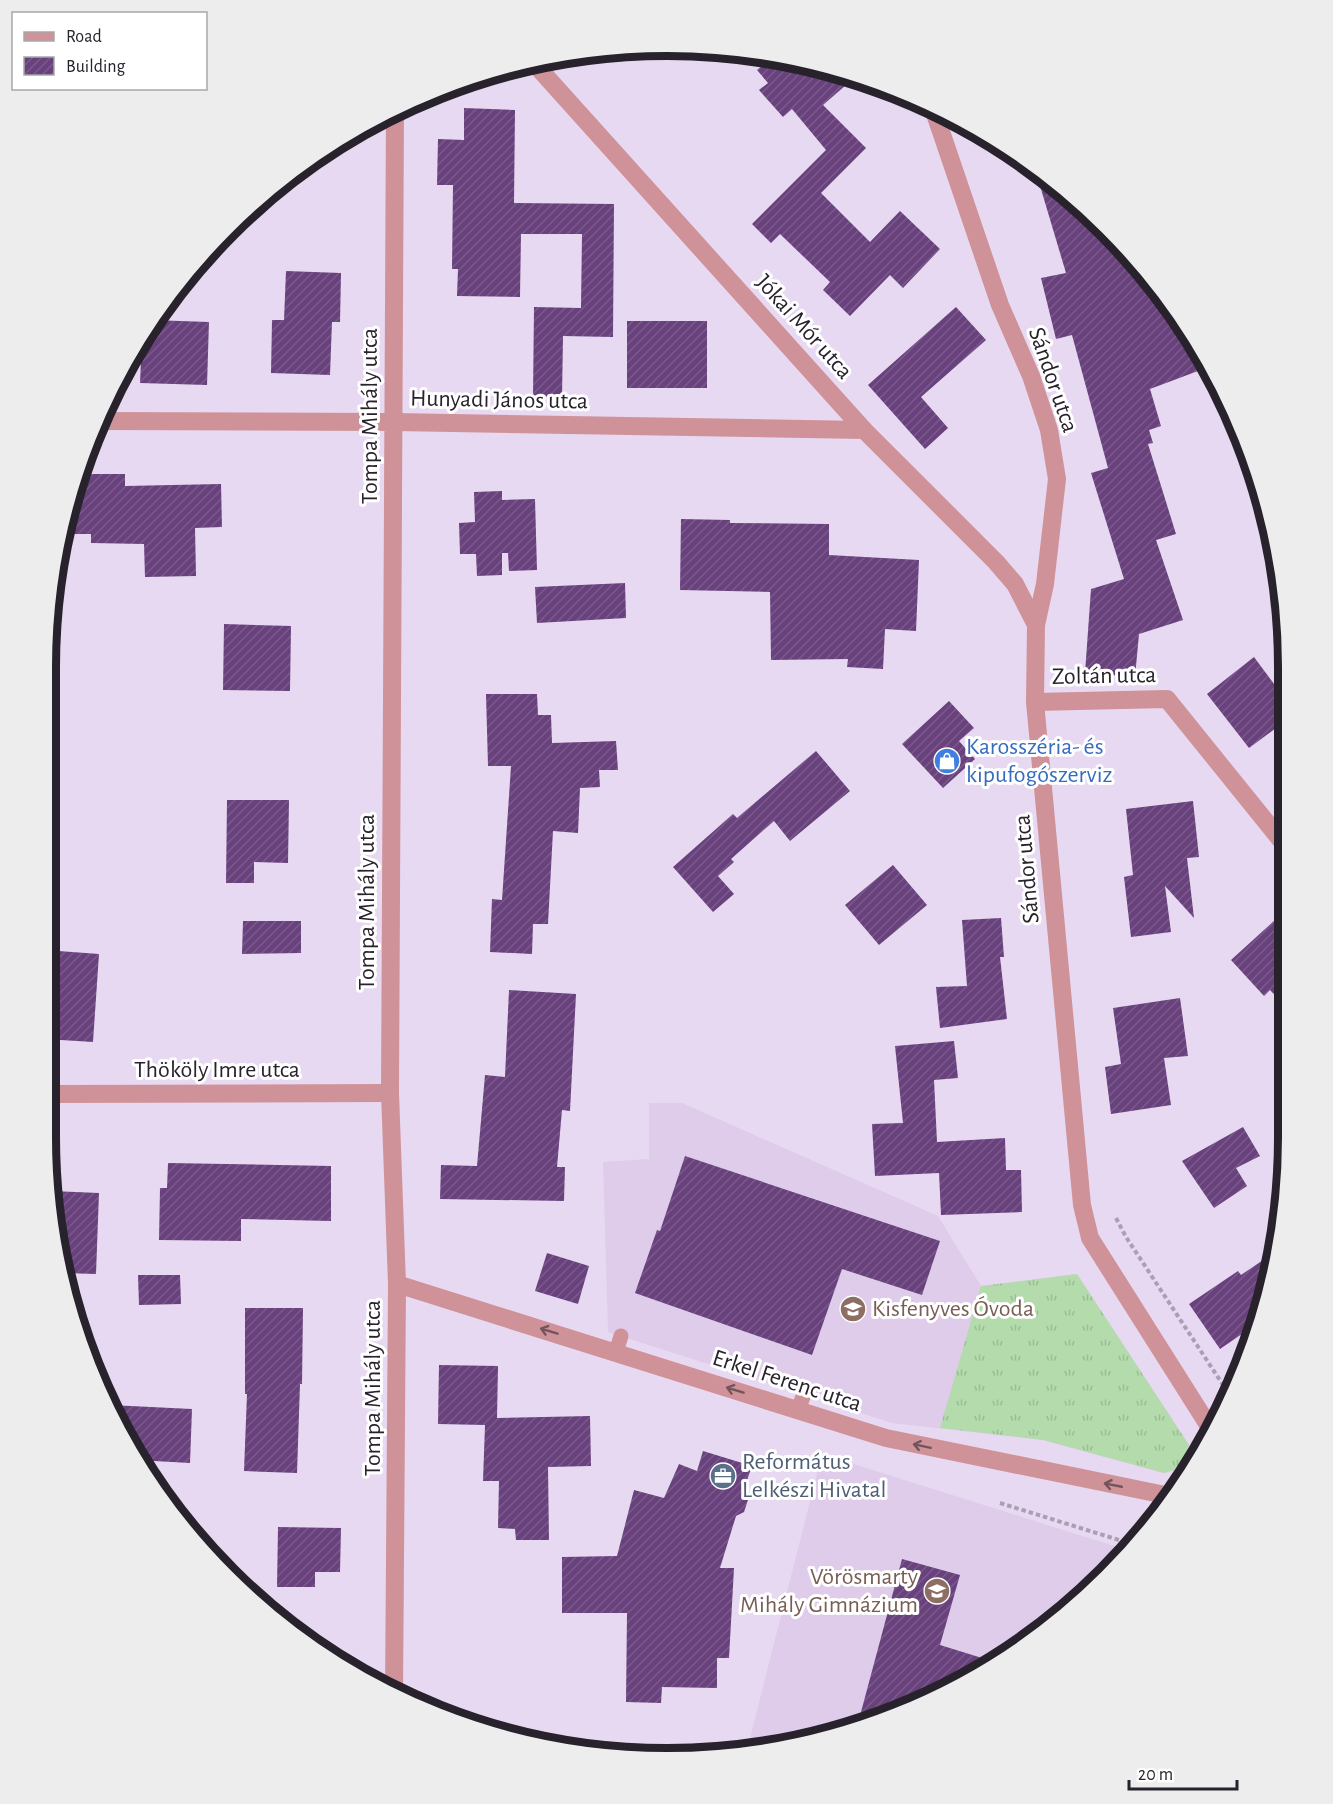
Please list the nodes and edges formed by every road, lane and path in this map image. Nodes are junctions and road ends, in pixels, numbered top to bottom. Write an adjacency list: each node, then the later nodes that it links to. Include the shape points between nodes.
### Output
1 (539, 69): 6 (street, Jókai Mór utca)
2 (937, 119): 7 (street, Sándor utca, via 996,294 1049,430 1057,479)
3 (395, 120): 5 (street, Tompa Mihály utca)
4 (107, 421): 5 (street, Hunyadi János utca)
5 (394, 422): 6 (street, Hunyadi János utca); 11 (street, Tompa Mihály utca)
6 (864, 430): 7 (street, Jókai Mór utca, via 996,562 1015,584)
7 (1036, 625): 8 (street, Sándor utca)
8 (1035, 702): 9 (street, Zoltán utca, via 1167,699); 15 (street, Sándor utca, via 1082,1205 1090,1238)
9 (1278, 837)
10 (56, 1094): 11 (street, Thököly Imre utca)
11 (390, 1094): 13 (street, Tompa Mihály utca)
12 (1115, 1216): 14 (path)
13 (397, 1284): 16 (street, Erkel Ferenc utca, one-way to 13, via 886,1438 801,1402 618,1344); 19 (street, Tompa Mihály utca)
14 (1224, 1386)
15 (1207, 1422)
16 (1162, 1494)
17 (1000, 1503): 18 (path)
18 (1124, 1542)
19 (394, 1684)

